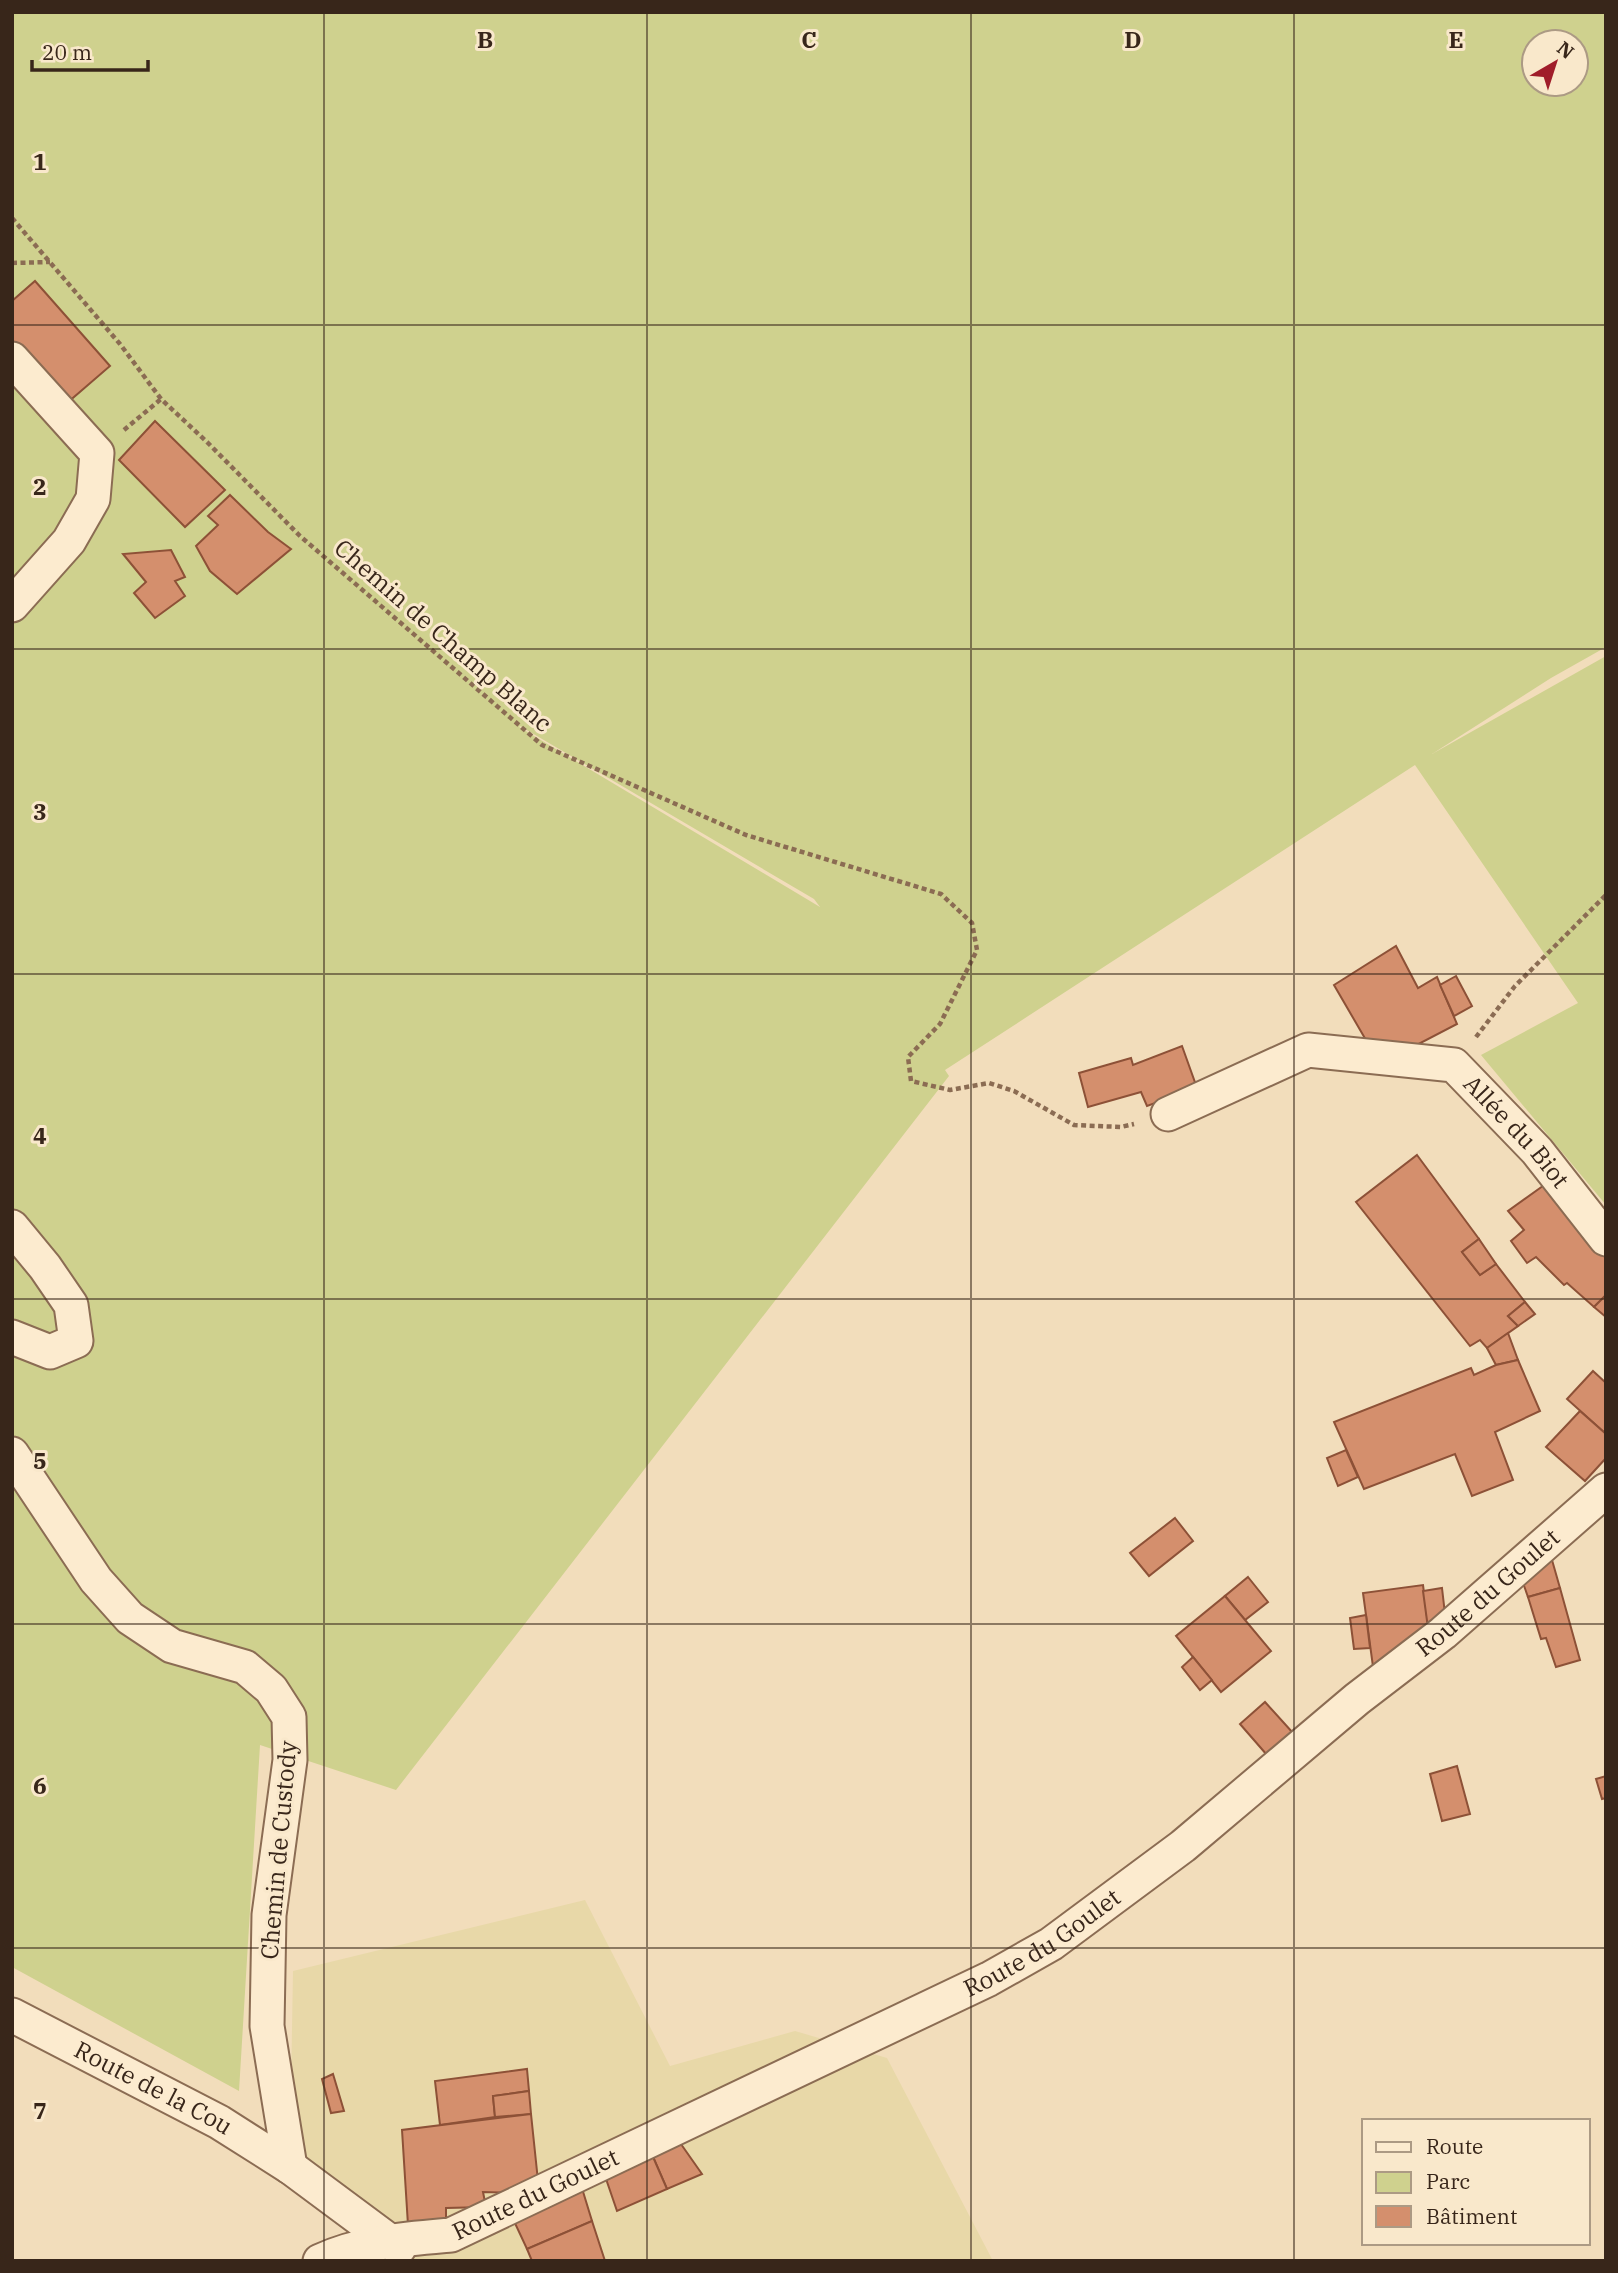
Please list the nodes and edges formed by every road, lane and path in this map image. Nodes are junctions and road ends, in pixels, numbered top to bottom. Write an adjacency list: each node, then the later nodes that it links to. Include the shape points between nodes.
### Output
1 (12, 218): 2 (path, Chemin de Champ Blanc)
2 (50, 262): 3 (path); 5 (path, Chemin de Champ Blanc)
3 (12, 263)
4 (12, 359): 6 (street)
5 (161, 399): 6 (path); 10 (path, Chemin de Champ Blanc, via 300,536 541,745 747,835 941,894 972,923 977,950 940,1024 908,1057 911,1081 950,1090 989,1083 1014,1091 1074,1125 1121,1127)
6 (97, 453): 7 (street, via 93,499 69,541)
7 (12, 604)
8 (1606, 895): 9 (path, via 1515,986)
9 (1454, 1065): 10 (street, Allée du Biot, via 1308,1050); 12 (street, Allée du Biot, via 1536,1151)
10 (1168, 1114)
11 (12, 1227): 13 (street, via 71,1305 76,1341 50,1352)
12 (1606, 1238)
13 (12, 1337)
14 (12, 1454): 17 (street, Chemin de Custody, via 96,1580 130,1618 172,1646 246,1667 271,1689 289,1717 290,1760 269,1915 267,2026)
15 (1606, 1490): 18 (street, Route du Goulet, via 1443,1633 1183,1846 1051,1944 989,1979 451,2235)
16 (12, 2015): 17 (street, Route de la Cou, via 219,2122)
17 (290, 2167): 18 (street, Route de la Cou)
18 (389, 2241): 19 (street, Route du Goulet, via 347,2249); 20 (street, Route de la Cou)
19 (320, 2261)
20 (415, 2261)

